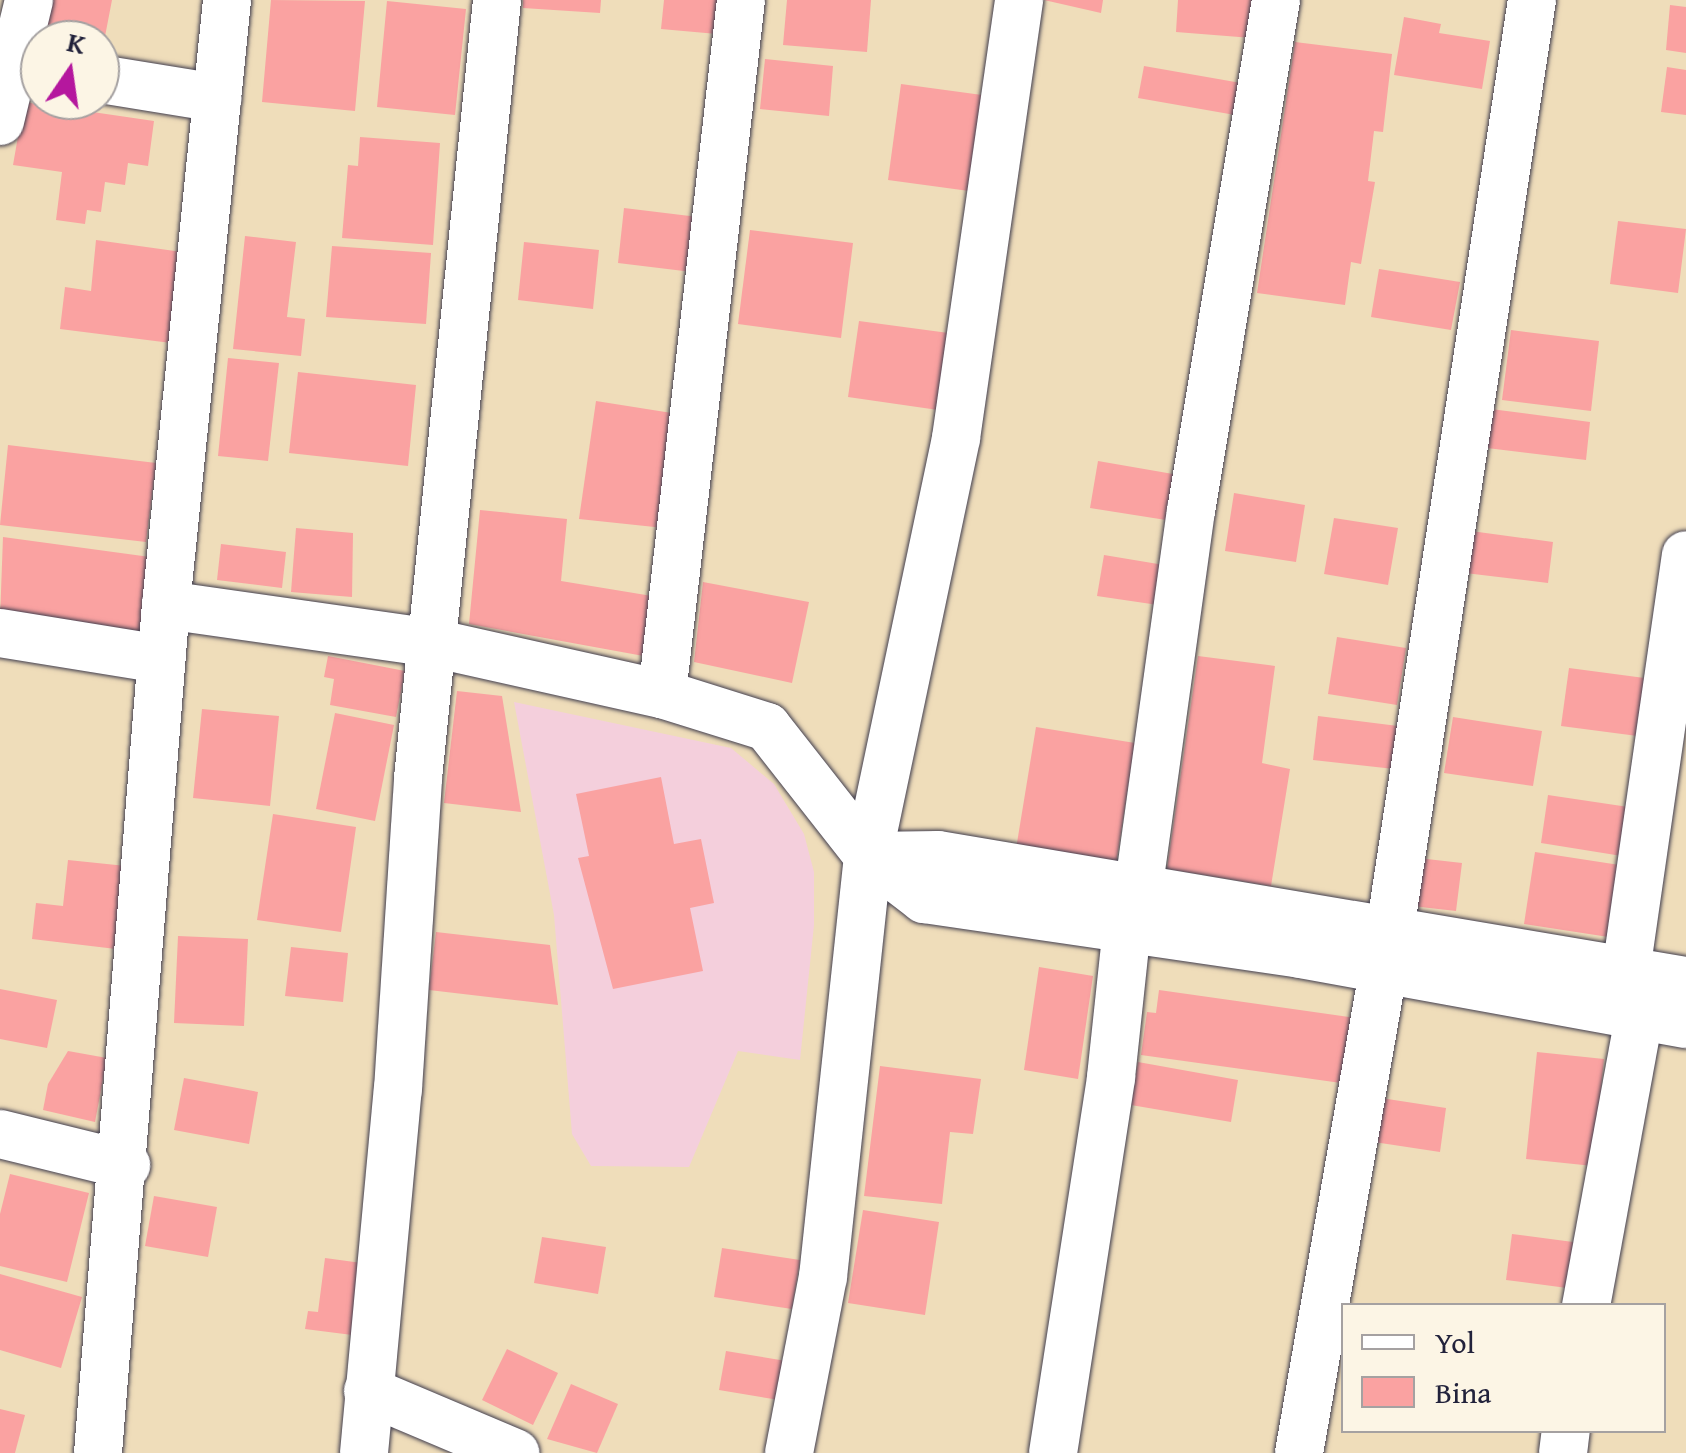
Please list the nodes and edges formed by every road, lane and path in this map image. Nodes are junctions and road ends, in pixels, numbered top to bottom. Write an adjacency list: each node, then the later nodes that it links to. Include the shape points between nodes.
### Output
1 (29, 0): 8 (street)
2 (228, 0): 10 (street)
3 (497, 0): 15 (street)
4 (742, 0): 17 (street)
5 (1020, 0): 18 (street, via 956,438)
6 (1276, 0): 19 (street)
7 (1532, 0): 20 (street)
8 (18, 62): 11 (street)
9 (120, 82): 10 (street)
10 (216, 98): 13 (street)
11 (0, 120)
12 (1686, 555): 21 (street)
13 (166, 605): 15 (street); 16 (street)
14 (0, 633): 16 (street)
15 (433, 643): 17 (street); 28 (street)
16 (161, 659): 26 (street)
17 (662, 694): 18 (street, via 767,727)
18 (868, 856): 19 (street, via 938,855); 32 (street, via 823,1278)
19 (1132, 910): 20 (street); 33 (street)
20 (1386, 950): 21 (street); 23 (street); 34 (street)
21 (1626, 971): 22 (street)
22 (1686, 981)
23 (1639, 1016): 24 (street); 27 (street)
24 (1686, 1024)
25 (0, 1134): 26 (street)
26 (126, 1166): 29 (street)
27 (1587, 1303)
28 (368, 1390): 30 (street); 31 (street)
29 (98, 1453)
30 (364, 1453)
31 (514, 1453)
32 (789, 1453)
33 (1053, 1453)
34 (1298, 1453)

